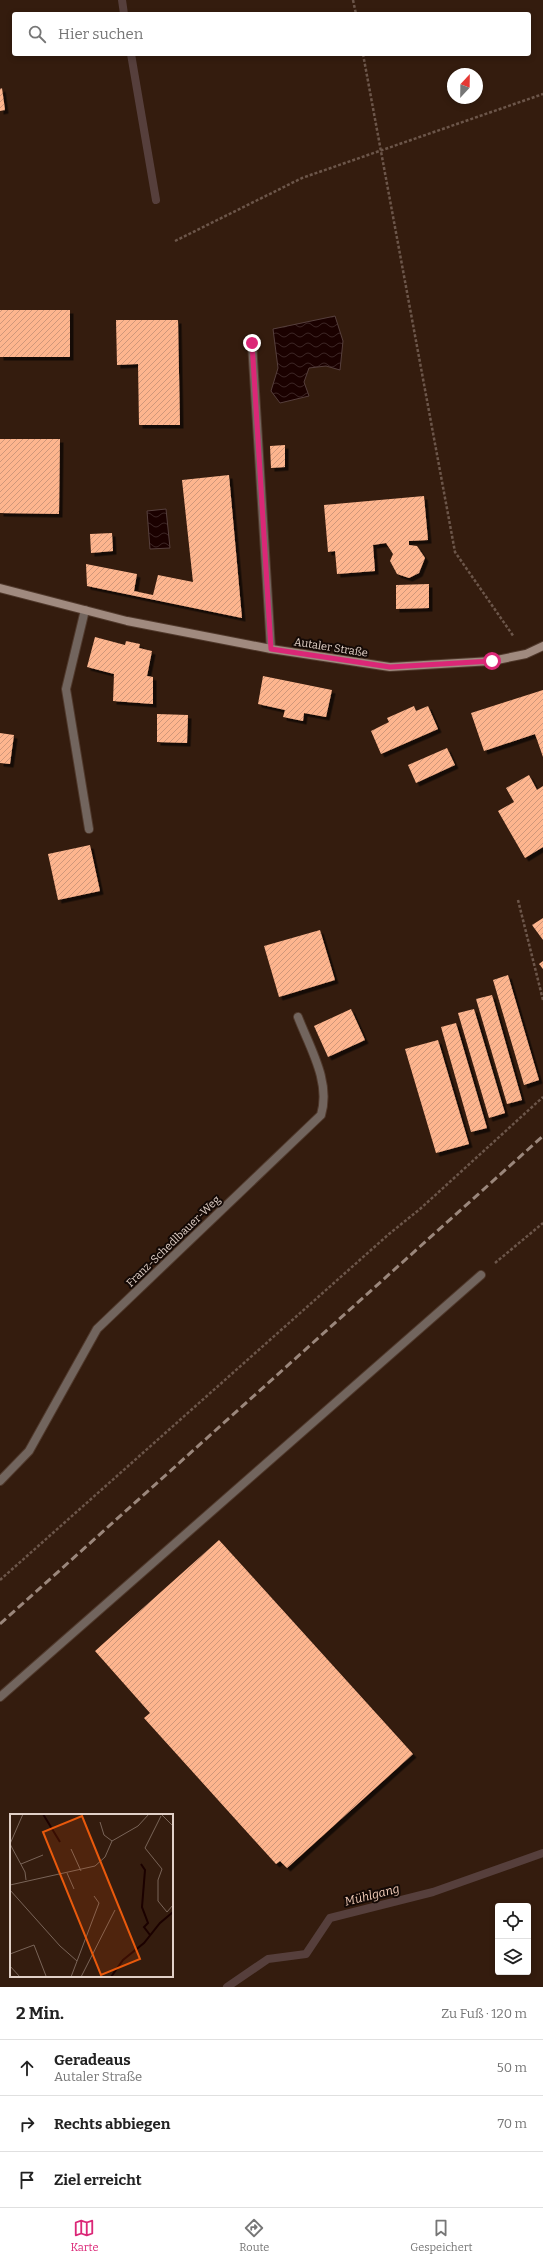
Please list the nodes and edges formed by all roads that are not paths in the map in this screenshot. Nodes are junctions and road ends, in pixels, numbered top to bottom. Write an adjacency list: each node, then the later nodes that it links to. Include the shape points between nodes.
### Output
1 (252, 343): 5 (street)
2 (0, 588): 3 (main road, Autaler Straße)
3 (85, 610): 5 (main road, Autaler Straße, via 127,621); 6 (street, via 66,689)
4 (543, 646): 5 (main road, Autaler Straße, via 526,654 470,663 390,667)
5 (271, 649)
6 (89, 829)
7 (298, 1017): 9 (street, Franz-Schedlbauer-Weg, via 324,1086 325,1101 321,1115 96,1328 29,1451)
8 (481, 1275): 10 (street)
9 (0, 1481)
10 (0, 1697)

